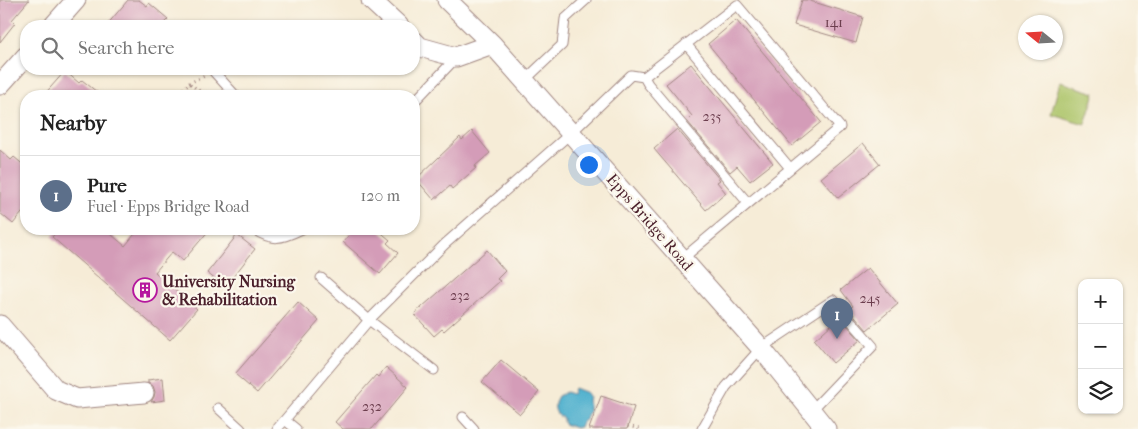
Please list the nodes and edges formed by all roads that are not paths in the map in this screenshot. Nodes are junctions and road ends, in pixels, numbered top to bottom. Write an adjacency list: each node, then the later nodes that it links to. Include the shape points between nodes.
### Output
1 (76, 0): 5 (street)
2 (371, 0): 6 (street)
3 (447, 0): 7 (street, Epps Bridge Road)
4 (586, 0): 14 (lane, via 565,19 562,45)
5 (58, 20)
6 (393, 20)
7 (492, 44): 10 (street); 14 (street, Epps Bridge Road)
8 (686, 44): 13 (lane); 19 (lane); 19 (lane, via 736,5 840,127)
9 (420, 47): 10 (street)
10 (456, 57): 17 (lane)
11 (20, 63): 15 (street)
12 (217, 75): 16 (lane)
13 (644, 76): 18 (lane, via 631,75); 20 (lane)
14 (524, 81): 18 (street, Epps Bridge Road)
15 (0, 85)
16 (230, 90)
17 (420, 96)
18 (571, 133): 23 (street, Epps Bridge Road); 25 (lane, via 445,244)
19 (790, 168): 20 (lane)
20 (748, 203): 23 (lane)
21 (262, 235): 22 (lane)
22 (289, 235)
23 (682, 258): 27 (street, Epps Bridge Road)
24 (321, 278): 25 (lane)
25 (369, 320): 28 (lane); 33 (lane)
26 (0, 325): 29 (street, via 56,390 77,399)
27 (761, 348): 31 (street, Epps Bridge Road); 31 (lane, via 833,300 873,346); 38 (lane, via 726,388)
28 (434, 370)
29 (144, 393)
30 (218, 408): 34 (lane)
31 (811, 411): 39 (street, Epps Bridge Road)
32 (463, 417): 37 (lane)
33 (284, 420): 35 (lane); 36 (lane)
34 (241, 429)
35 (277, 429)
36 (296, 429)
37 (474, 429)
38 (702, 429)
39 (826, 429)

